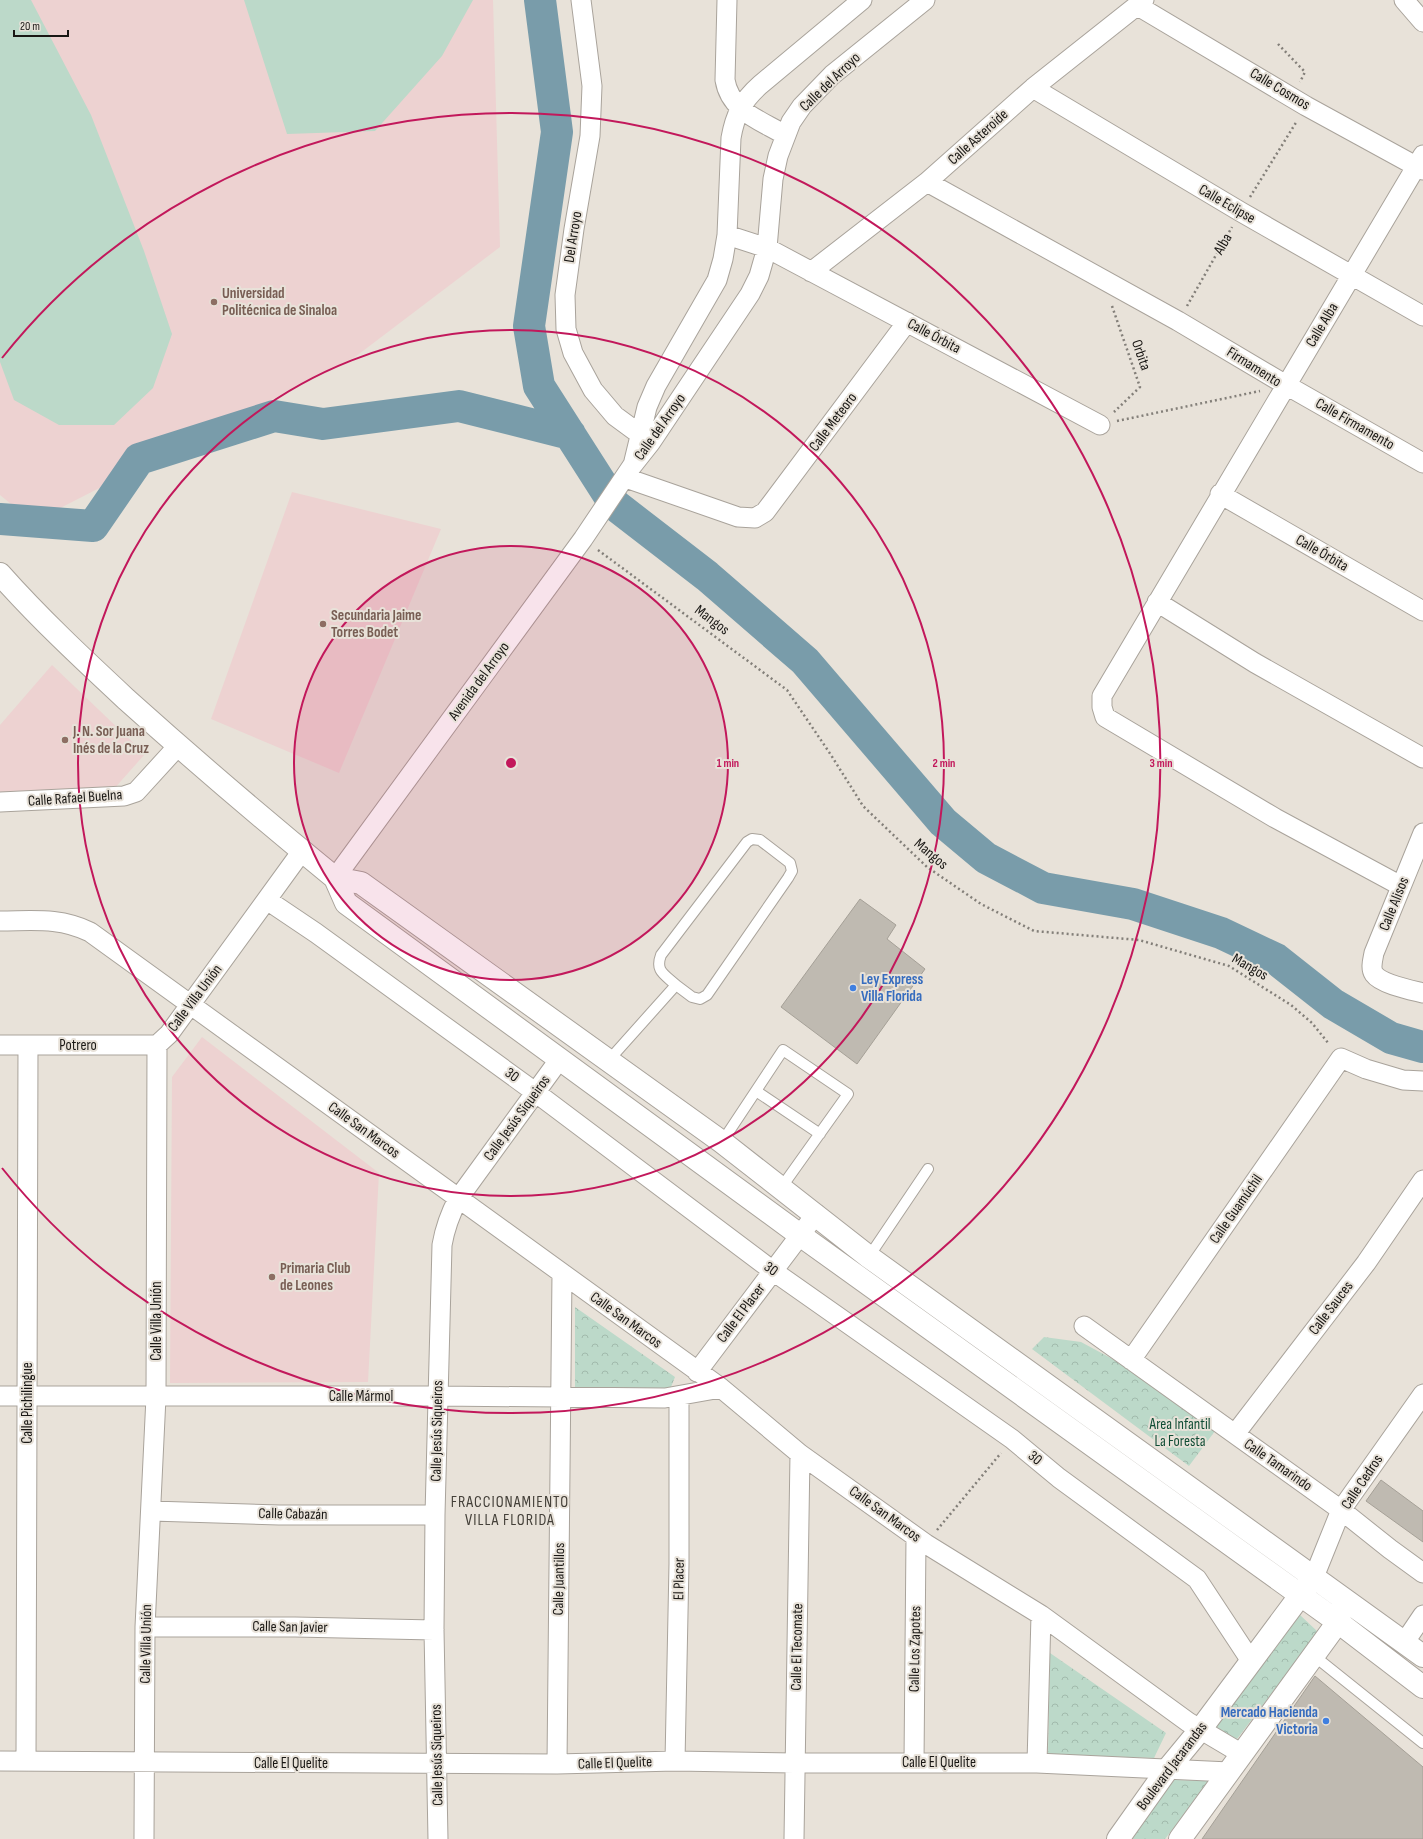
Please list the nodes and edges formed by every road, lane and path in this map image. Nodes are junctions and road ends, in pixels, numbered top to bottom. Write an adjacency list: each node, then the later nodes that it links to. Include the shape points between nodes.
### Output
1 (581, 0): 26 (street, Del Arroyo, via 592,86 590,136 565,295 566,329 573,353 593,390 615,416)
2 (727, 0): 11 (street, via 725,80 731,99)
3 (862, 0): 11 (street, Calle del Arroyo, via 760,85 746,98)
4 (925, 0): 12 (street, Calle del Arroyo, via 832,75 802,106)
5 (1404, 0): 7 (street)
6 (1141, 3): 9 (street, Calle Asteroide); 10 (street, Calle Cosmos)
7 (1423, 22)
8 (1278, 44): 10 (path, Alba, via 1305,72)
9 (1033, 88): 14 (street, Calle Asteroide); 15 (street, Calle Eclipse)
10 (1299, 101): 13 (street, Calle Cosmos); 15 (path, Alba)
11 (740, 108): 12 (street); 16 (street, Calle del Arroyo, via 733,124 731,138)
12 (785, 135): 17 (street, Calle del Arroyo, via 773,179)
13 (1421, 164): 19 (street, Calle Alba)
14 (927, 182): 18 (street, Calle Asteroide); 20 (street)
15 (1241, 212): 19 (street, Calle Eclipse); 22 (path, Alba)
16 (727, 235): 17 (street); 26 (street, Calle del Arroyo, via 717,280 656,386 647,407)
17 (767, 248): 18 (street, Calle Órbita); 26 (street, Calle del Arroyo, via 760,276 750,294)
18 (811, 272): 23 (street, Calle Órbita)
19 (1352, 275): 21 (street, Calle Eclipse); 24 (street, Calle Alba)
20 (1102, 279): 22 (street, Firmamento); 25 (path, Orbita, via 1140,387)
21 (1423, 316)
22 (1178, 321): 24 (street, Firmamento)
23 (907, 322): 25 (street, Calle Órbita); 28 (street, Calle Meteoro, via 765,512 755,518 738,516)
24 (1286, 385): 25 (path, Firmamento); 27 (street, Calle Firmamento); 29 (street, Calle Alba)
25 (1100, 425)
26 (645, 439): 28 (street, Calle del Arroyo)
27 (1423, 463)
28 (627, 476): 30 (street, Avenida del Arroyo)
29 (1220, 494): 33 (street, Calle Alba); 35 (street, Calle Órbita)
30 (583, 539): 41 (street, Avenida del Arroyo); 51 (path, Mangos, via 787,690 863,806 926,867 981,904 1034,931 1139,940 1230,966 1291,1005 1312,1023)
31 (0, 574): 34 (street)
32 (0, 597): 34 (street)
33 (1157, 602): 37 (street, via 1255,664); 42 (street, Calle Alba, via 1102,696 1105,718 1275,818)
34 (29, 607): 36 (street)
35 (1423, 611)
36 (178, 746): 38 (street, Calle Rafael Buelna, via 136,792 124,796); 40 (street)
37 (1423, 758)
38 (0, 802)
39 (1423, 833): 42 (street, Calle Alisos)
40 (302, 851): 41 (street); 43 (street, Calle Villa Unión)
41 (335, 878): 52 (street, via 346,903); 53 (street, via 361,883)
42 (1401, 886): 46 (street, Calle Alisos, via 1374,952 1372,965 1374,974 1381,979)
43 (267, 900): 47 (street, Calle Villa Unión); 56 (street, 30)
44 (0, 921): 47 (street, Calle San Marcos, via 59,921 74,924 90,932)
45 (676, 985): 45 (lane, via 692,997 700,999 707,995 788,878 792,871 790,863 760,840 752,839 747,842 661,954 658,964 660,971); 53 (lane)
46 (1423, 993)
47 (191, 1004): 50 (street, Calle Villa Unión, via 169,1034); 62 (street, Calle San Marcos)
48 (0, 1045): 49 (street, Potrero)
49 (28, 1045): 50 (street, Potrero); 76 (street, Calle Pichilingue)
50 (157, 1045): 77 (street, Calle Villa Unión)
51 (1341, 1058): 54 (street, via 1366,1069 1403,1080); 70 (street, Calle Guamúchil)
52 (560, 1060): 56 (street, Calle Jesús Siqueiros); 64 (street)
53 (609, 1060): 58 (street)
54 (1423, 1081)
55 (756, 1091): 57 (lane); 57 (lane, via 783,1050 848,1094); 58 (lane)
56 (535, 1092): 62 (street, Calle Jesús Siqueiros); 66 (street, 30)
57 (820, 1134): 61 (lane)
58 (722, 1142): 61 (street)
59 (928, 1169): 65 (lane)
60 (1423, 1180): 80 (street, Calle Sauces, via 1366,1263)
61 (781, 1188): 63 (street)
62 (458, 1199): 67 (street, Calle San Marcos); 75 (street, Calle Jesús Siqueiros, via 444,1230 442,1245)
63 (816, 1214): 64 (street, Calle El Placer); 65 (street)
64 (800, 1235): 66 (street, Calle El Placer); 68 (street)
65 (869, 1257): 68 (lane); 88 (street)
66 (773, 1270): 71 (street, Calle El Placer); 81 (street, 30)
67 (562, 1273): 71 (street, Calle San Marcos); 78 (street, Calle Juantillos)
68 (856, 1274): 89 (street)
69 (1084, 1326): 70 (street, Calle Tamarindo)
70 (1131, 1360): 80 (street, Calle Tamarindo)
71 (697, 1372): 72 (street, Calle San Marcos)
72 (721, 1388): 79 (street, Calle Mármol); 82 (street, Calle San Marcos)
73 (1423, 1394): 83 (street, Calle Cedros)
74 (0, 1396): 76 (street, Calle Mármol)
75 (438, 1396): 77 (street, Calle Mármol); 78 (street, Calle Mármol); 85 (street, Calle Jesús Siqueiros)
76 (27, 1397): 77 (street, Calle Mármol); 105 (street, Calle Pichilingue)
77 (156, 1397): 84 (street, Calle Villa Unión)
78 (562, 1397): 79 (street, Calle Mármol); 112 (street, Calle Juantillos)
79 (679, 1397): 106 (street, El Placer, via 679,1564)
80 (1235, 1434): 83 (street, Calle Tamarindo)
81 (1012, 1439): 86 (path); 99 (street, 30, via 1059,1478 1197,1579)
82 (800, 1454): 86 (street, Calle San Marcos); 109 (street, Calle El Tecomate)
83 (1341, 1510): 87 (street, Calle Tamarindo); 88 (street, Calle Cedros)
84 (152, 1511): 85 (street, Calle Cabazán, via 280,1515); 94 (street, Calle Villa Unión)
85 (435, 1515): 95 (street, Calle Jesús Siqueiros)
86 (921, 1540): 91 (street, Calle San Marcos); 108 (street, Calle Los Zapotes)
87 (1423, 1573)
88 (1314, 1577): 89 (street, Boulevard Jacarandas); 90 (street)
89 (1300, 1596): 93 (street); 99 (street, Boulevard Jacarandas)
90 (1345, 1600): 93 (street); 96 (street)
91 (1041, 1615): 101 (street, Calle San Marcos); 110 (street)
92 (1423, 1615): 96 (street)
93 (1338, 1622): 97 (street); 100 (street)
94 (145, 1627): 95 (street, Calle San Javier); 107 (street, Calle Villa Unión)
95 (434, 1630): 111 (street, Calle Jesús Siqueiros)
96 (1404, 1643): 98 (street)
97 (1313, 1655): 102 (lane); 103 (street)
98 (1423, 1656)
99 (1252, 1661): 101 (street, Boulevard Jacarandas)
100 (1423, 1687)
101 (1200, 1730): 103 (street, Calle San Marcos); 113 (street, Boulevard Jacarandas)
102 (1423, 1742)
103 (1242, 1754): 114 (street)
104 (0, 1761): 105 (street, Calle El Quelite)
105 (26, 1761): 107 (street, Calle El Quelite)
106 (674, 1761): 109 (street, Calle El Quelite); 112 (street, Calle El Quelite)
107 (145, 1762): 111 (street, Calle El Quelite); 115 (street, Calle Villa Unión)
108 (914, 1762): 109 (street, Calle El Quelite); 110 (street, Calle El Quelite)
109 (794, 1763): 117 (street, Calle El Tecomate)
110 (1037, 1763): 113 (street, Calle El Quelite)
111 (436, 1764): 112 (street, Calle El Quelite); 116 (street, Calle Jesús Siqueiros)
112 (557, 1764)
113 (1166, 1770): 114 (street, Calle El Quelite); 118 (street, Boulevard Jacarandas)
114 (1230, 1772): 119 (street)
115 (144, 1839)
116 (438, 1839)
117 (794, 1839)
118 (1118, 1839)
119 (1180, 1839)

